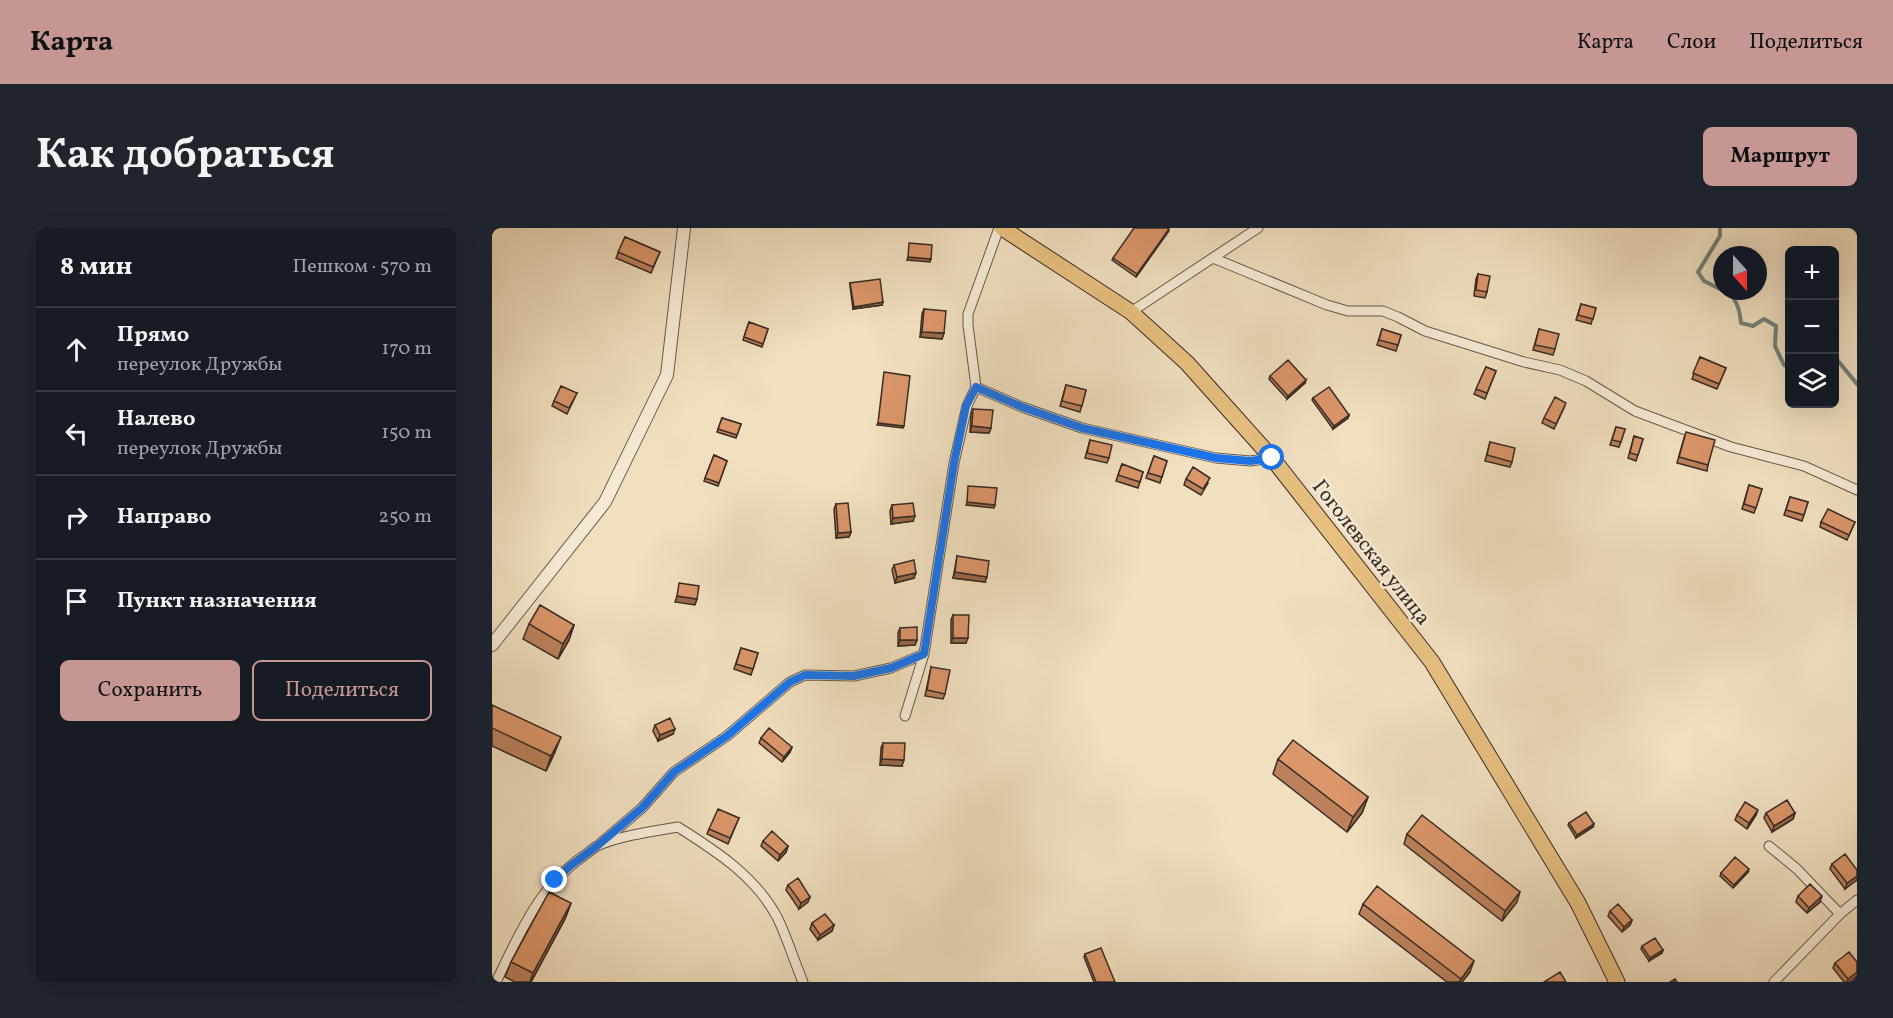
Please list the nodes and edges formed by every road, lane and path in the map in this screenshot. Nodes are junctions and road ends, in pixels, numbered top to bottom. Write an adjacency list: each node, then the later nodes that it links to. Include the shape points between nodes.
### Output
1 (684, 228): 9 (street, via 667,375 605,502)
2 (1000, 228): 5 (main road, Гоголевская улица); 6 (street, via 968,314)
3 (1258, 228): 4 (street)
4 (1213, 258): 5 (street); 8 (street, via 1327,306 1348,311 1383,311 1425,332 1560,370 1635,411 1731,447 1804,466)
5 (1131, 312): 7 (main road, Гоголевская улица, via 1187,363)
6 (976, 387): 7 (street, via 1082,428 1216,458); 10 (street, via 966,406 954,463)
7 (1272, 458): 18 (main road, Гоголевская улица, via 1432,662 1578,903)
8 (1857, 490)
9 (492, 645)
10 (924, 654): 11 (street); 12 (street, via 891,668 854,676 805,675 790,682 727,736 674,772 642,808)
11 (905, 716)
12 (597, 846): 16 (street, via 570,866 530,912); 17 (street, via 678,827 718,852 754,884 777,917)
13 (1769, 846): 15 (street)
14 (1857, 900): 15 (street)
15 (1840, 914): 19 (street)
16 (496, 982)
17 (802, 982)
18 (1617, 982)
19 (1774, 982)

